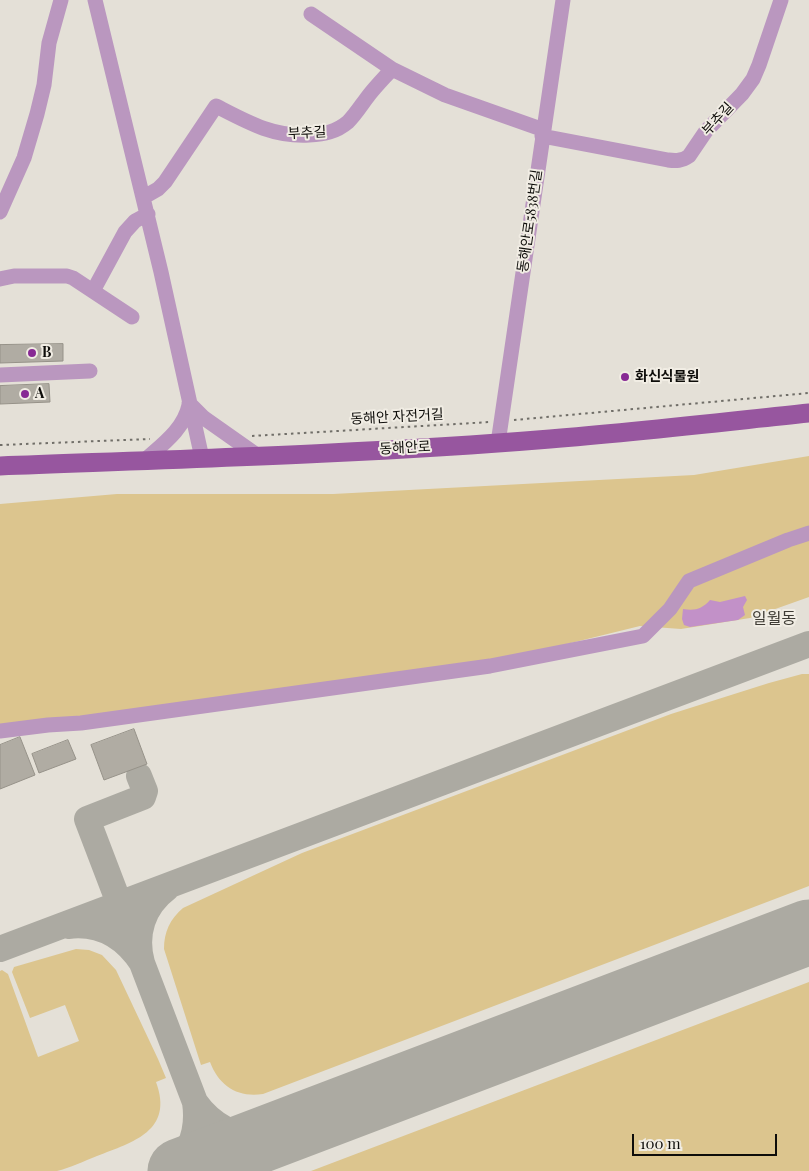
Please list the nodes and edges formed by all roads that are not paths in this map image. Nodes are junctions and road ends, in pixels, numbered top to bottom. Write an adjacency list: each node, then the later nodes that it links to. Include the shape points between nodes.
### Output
1 (61, 0): 9 (street, via 49,43 41,100 24,158)
2 (95, 0): 8 (street)
3 (563, 0): 7 (street, 동해안로5838번길)
4 (781, 0): 7 (street, 부추길, via 752,79 685,159 668,160)
5 (311, 14): 6 (street)
6 (392, 69): 7 (street, 부추길, via 445,95); 8 (street, 부추길, via 350,120 326,134 295,136 275,133 216,106 165,182)
7 (543, 133): 18 (street, 동해안로5838번길)
8 (144, 197): 10 (street)
9 (0, 212)
10 (148, 214): 12 (street, via 125,232); 16 (street)
11 (0, 279): 12 (street, via 62,275)
12 (93, 291): 13 (street)
13 (132, 317)
14 (90, 371): 15 (street)
15 (0, 375)
16 (189, 403): 19 (street, via 204,418); 20 (street); 21 (street, via 185,419 176,431)
17 (809, 413): 18 (main road, 동해안로)
18 (498, 443): 19 (main road, 동해안로)
19 (258, 456): 20 (main road, 동해안로)
20 (202, 458): 21 (main road, 동해안로)
21 (145, 460): 22 (main road, 동해안로)
22 (0, 466)
23 (809, 533): 24 (street, via 689,581 670,609 643,636 490,666 100,721)
24 (0, 731)

